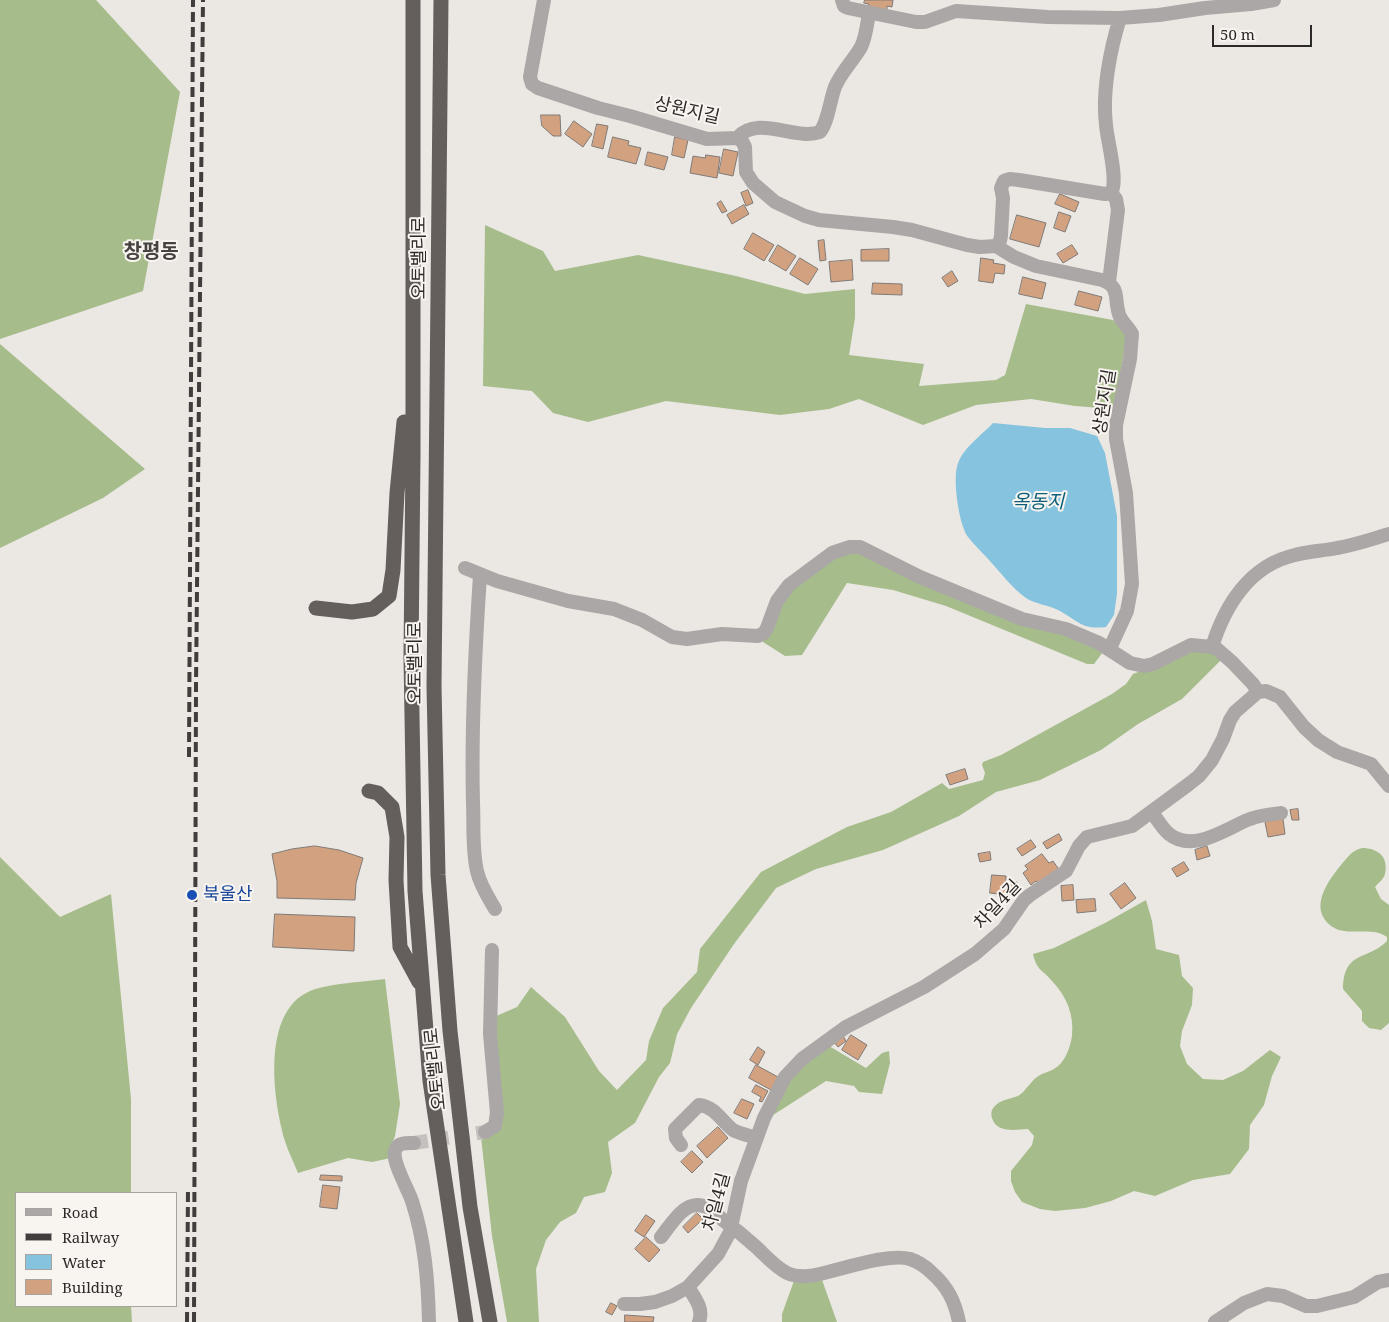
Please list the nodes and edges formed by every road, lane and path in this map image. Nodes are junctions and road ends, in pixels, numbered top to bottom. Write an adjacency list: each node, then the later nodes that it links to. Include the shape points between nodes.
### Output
1 (413, 0): 12 (highway, 오토밸리로)
2 (441, 0): 38 (highway, 오토밸리로, via 434,676 438,874 450,1031 470,1207)
3 (544, 0): 8 (street, 상원지길, via 530,77 534,86 558,96 707,139)
4 (842, 0): 6 (street, via 848,8)
5 (1274, 0): 7 (street)
6 (869, 13): 7 (street, via 916,22 956,12); 8 (street, via 861,48 836,84 820,132 756,128)
7 (1120, 18): 9 (street, via 1110,55 1106,101 1114,179)
8 (738, 138): 10 (street, 상원지길, via 744,147 746,172 753,183 775,202 805,216 912,230 967,244)
9 (1112, 193): 10 (street, via 1010,179 1004,181 1001,188 1002,236); 11 (street, via 1118,210)
10 (996, 246): 11 (street, 상원지길, via 1036,266)
11 (1110, 282): 18 (street, 상원지길, via 1116,292 1121,319 1132,334 1116,439 1126,493 1133,571 1127,611)
12 (413, 331): 16 (highway, via 389,596 373,609 352,612); 26 (highway, 오토밸리로, via 411,677 415,891)
13 (1389, 534): 17 (street, via 1339,548 1296,554 1258,571 1230,604)
14 (465, 568): 15 (street)
15 (480, 575): 18 (street, via 568,601 614,609 642,620 672,638 722,634 758,636 768,628 778,601 790,585 832,553 850,547 860,548 974,600); 24 (street, via 472,733 475,849 482,887)
16 (316, 608)
17 (1212, 647): 18 (street, via 1191,646 1144,666 1124,660); 19 (street, via 1232,662)
18 (1110, 648)
19 (1258, 692): 20 (street, via 1280,697 1318,740 1337,752 1371,764); 22 (street, 차일4길, via 1235,712 1203,772)
20 (1389, 786)
21 (369, 791): 26 (highway, via 378,793 392,807 397,837 400,947)
22 (1152, 812): 23 (street, via 1170,835 1191,840 1211,837 1248,819); 28 (street, 차일4길, via 1132,826 1087,837 1066,871 1030,895 1004,929 983,948 924,986 846,1027 802,1059 775,1094)
23 (1281, 813)
24 (495, 909)
25 (492, 950): 27 (street, via 490,1034 497,1113 495,1126)
26 (422, 990): 37 (highway, 오토밸리로, via 430,1082)
27 (485, 1132)
28 (756, 1138): 30 (street, via 736,1132 714,1111 699,1105 675,1129); 31 (street, 차일4길, via 741,1181)
29 (414, 1142): 36 (street, via 398,1145 394,1156 408,1188 424,1247)
30 (681, 1145)
31 (731, 1225): 32 (street, via 708,1207 694,1205 683,1211); 34 (street, 차일4길, via 718,1254); 40 (street, via 776,1265 798,1276 818,1275 867,1262 909,1258 931,1272 946,1287)
32 (662, 1237)
33 (1389, 1280): 41 (street, via 1378,1282 1354,1297 1317,1306 1306,1306 1283,1296 1267,1294 1244,1303)
34 (688, 1287): 35 (street, 차일4길, via 655,1302); 39 (street, via 700,1309)
35 (624, 1304)
36 (429, 1322)
37 (466, 1322)
38 (490, 1322)
39 (699, 1322)
40 (959, 1322)
41 (1215, 1322)

